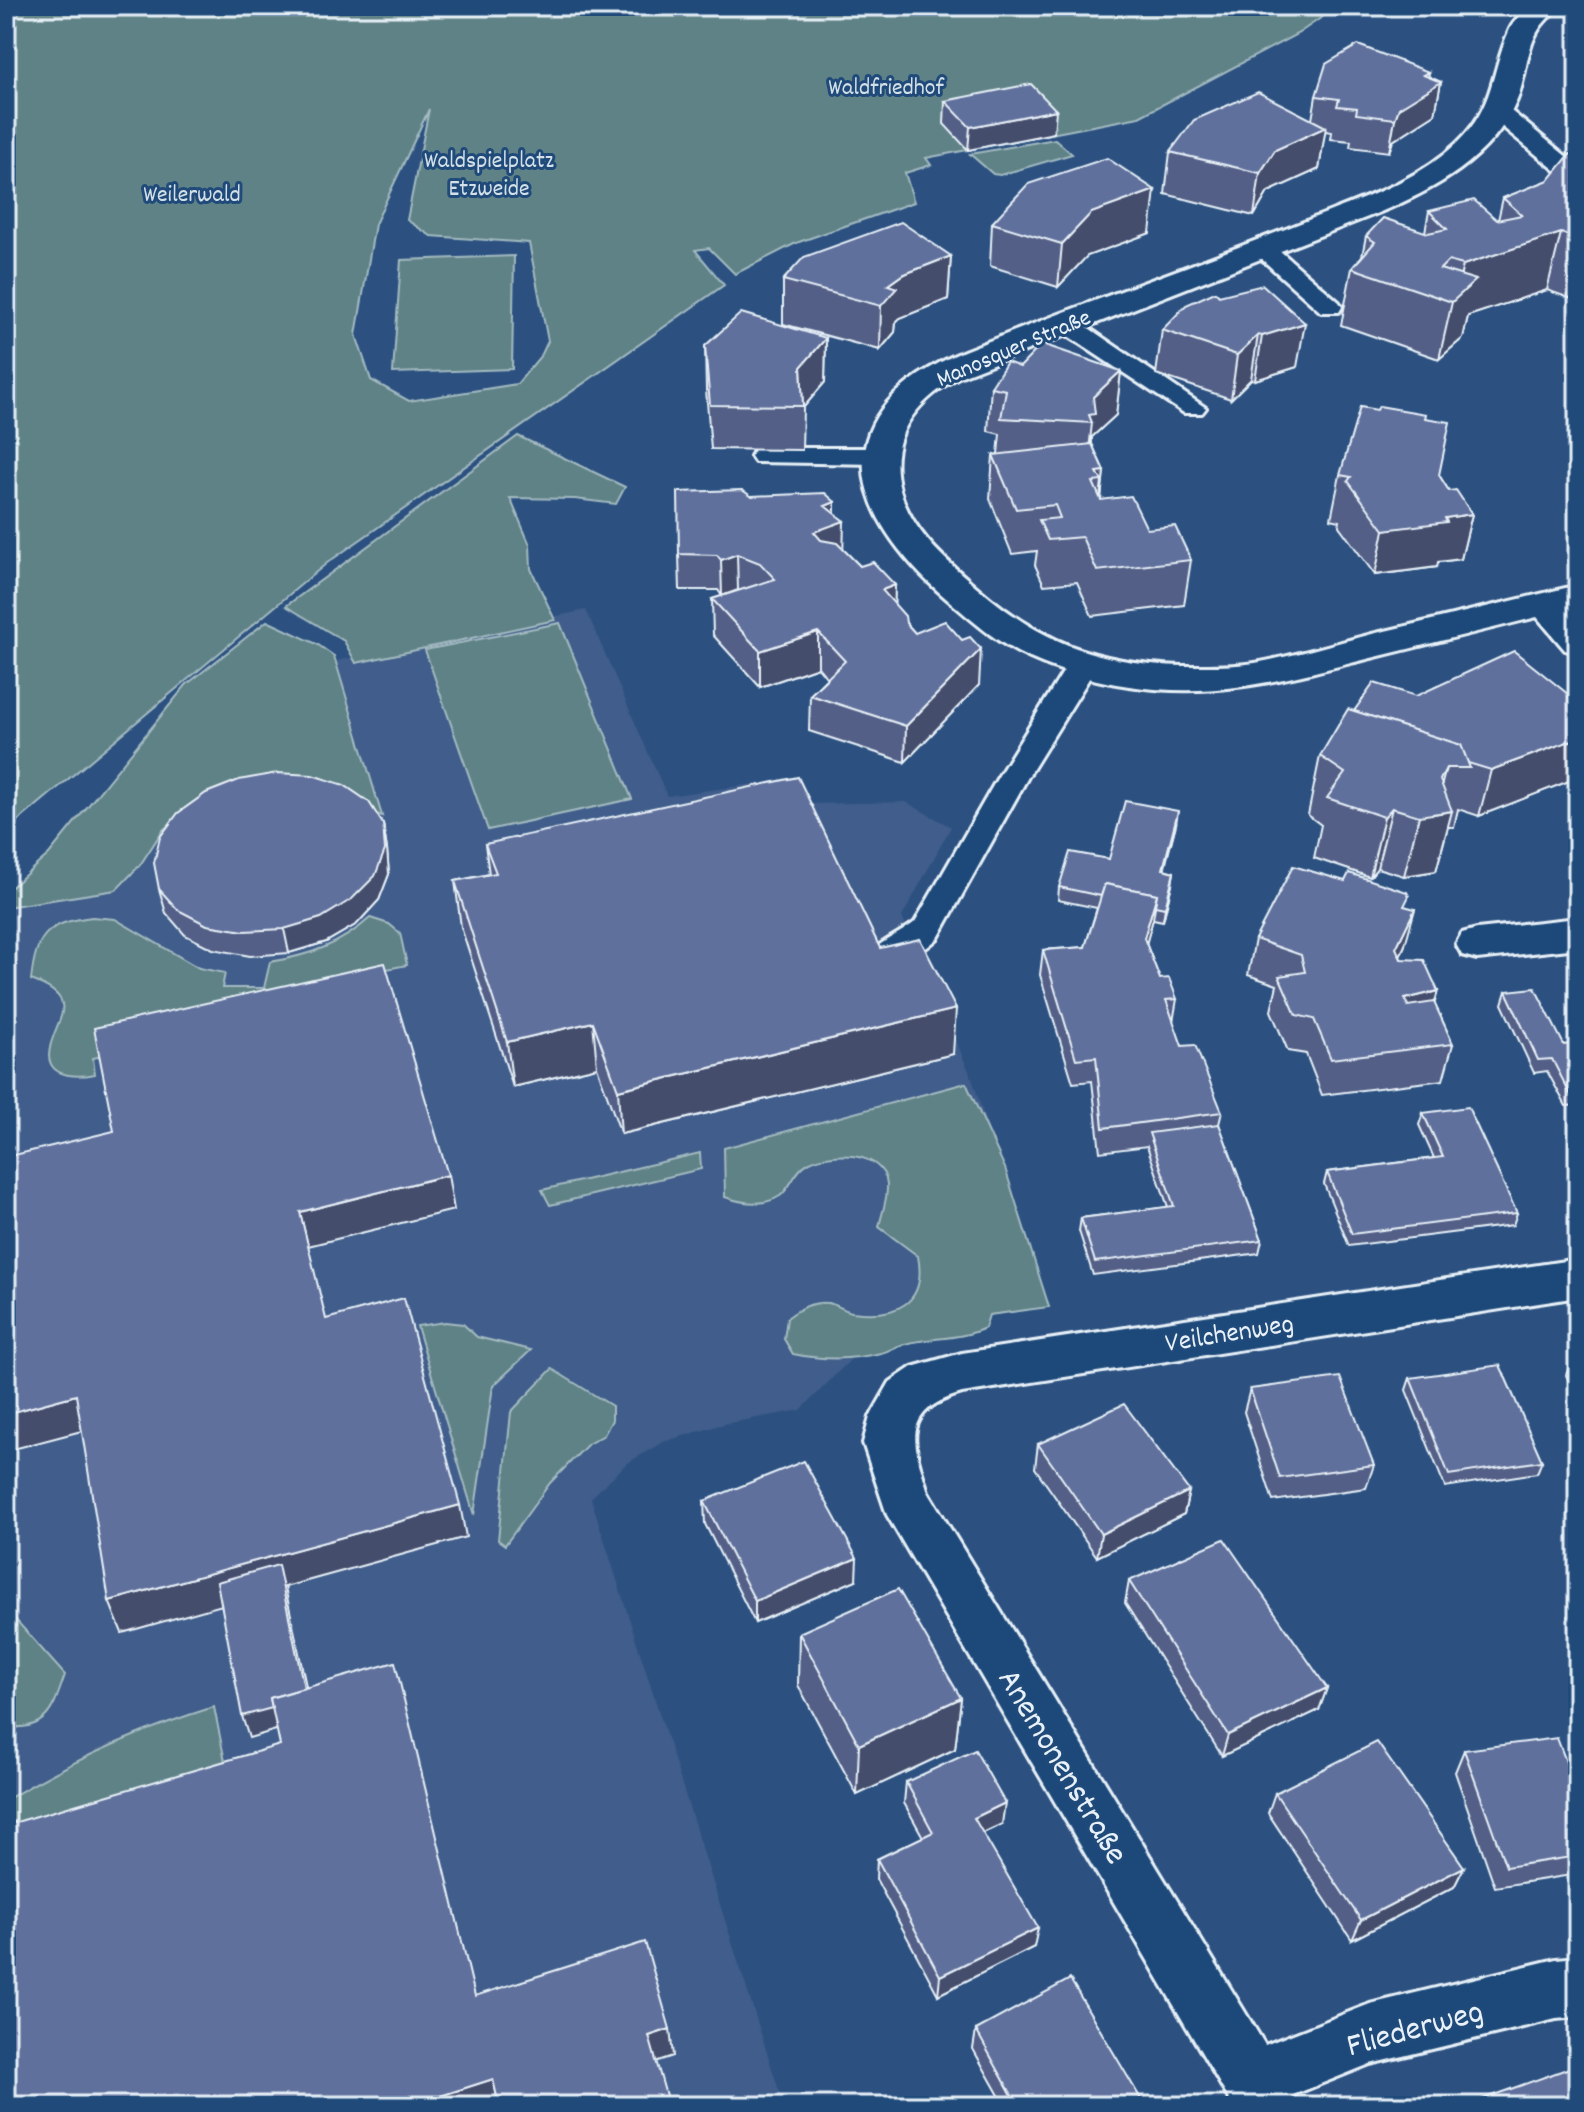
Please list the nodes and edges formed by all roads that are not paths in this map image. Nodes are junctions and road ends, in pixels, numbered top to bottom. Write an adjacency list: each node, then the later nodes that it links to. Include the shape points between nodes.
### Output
1 (1545, 6): 2 (street, Manosquer Straße, via 1524,29)
2 (1497, 111): 3 (lane); 5 (street, Manosquer Straße, via 1467,150 1418,185)
3 (1575, 174): 4 (lane)
4 (1551, 192)
5 (1264, 249): 6 (lane); 7 (street, Manosquer Straße)
6 (1330, 307)
7 (1065, 323): 8 (lane); 10 (street, Manosquer Straße, via 923,386 892,413)
8 (1193, 408)
9 (764, 456): 10 (lane)
10 (879, 456): 13 (street, Manosquer Straße, via 889,514 927,564 1003,628)
11 (1562, 599): 12 (street); 13 (street, Manosquer Straße, via 1253,675 1133,676)
12 (1578, 642)
13 (1083, 664): 16 (lane, via 927,930)
14 (1578, 933): 15 (street)
15 (1477, 944)
16 (885, 956)
17 (1578, 1278): 18 (street, Veilchenweg, via 962,1373 929,1382 908,1397)
18 (895, 1417): 20 (street, Anemonenstraße, via 888,1443 905,1499)
19 (1578, 1987): 20 (street, Fliederweg, via 1370,2034)
20 (1260, 2093)

